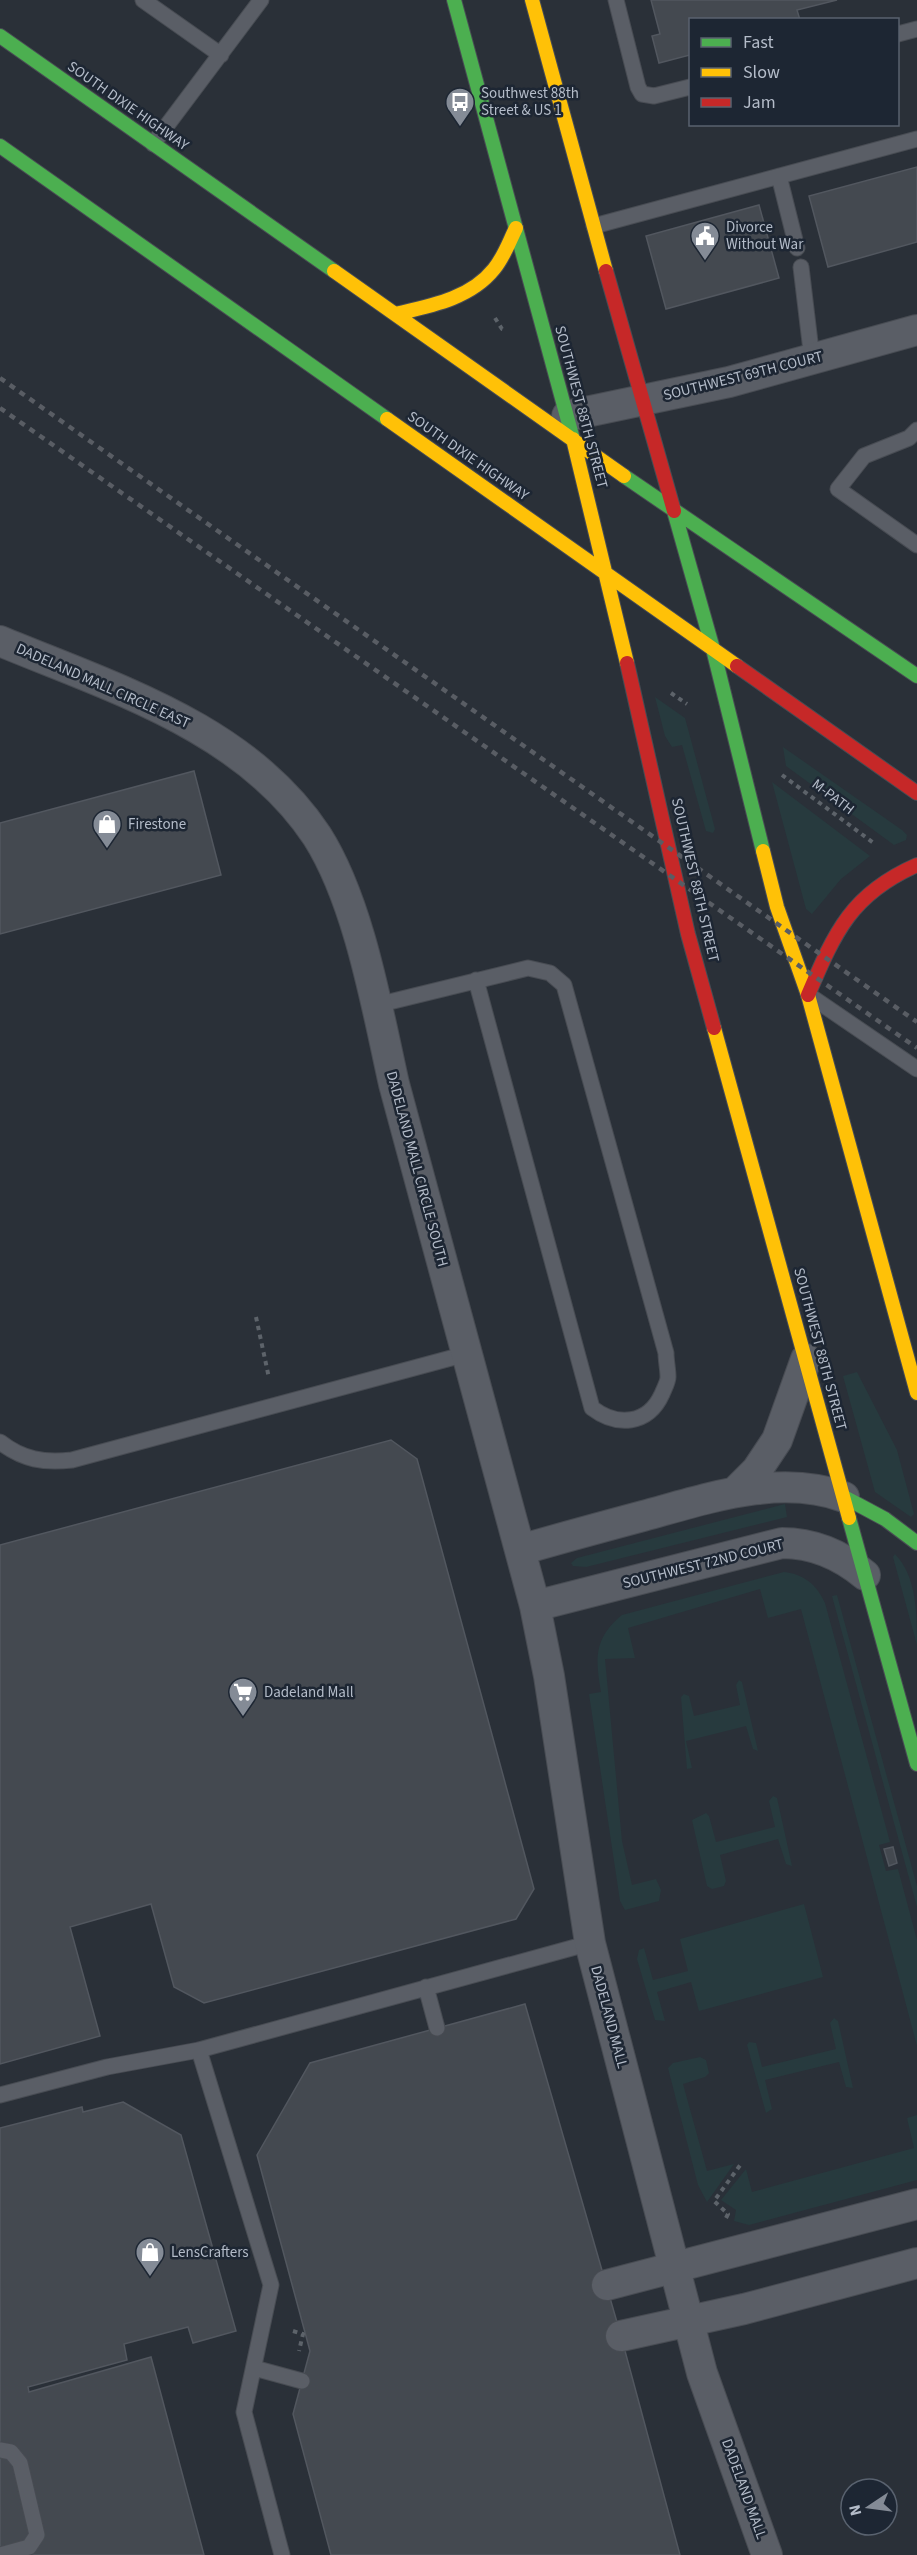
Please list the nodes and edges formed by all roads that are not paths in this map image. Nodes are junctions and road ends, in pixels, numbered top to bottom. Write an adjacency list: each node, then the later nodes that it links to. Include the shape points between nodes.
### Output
1 (143, 0): 9 (lane)
2 (261, 0): 9 (lane)
3 (454, 0): 16 (main road, SOUTHWEST 88TH STREET)
4 (532, 0): 15 (main road)
5 (616, 0): 10 (lane, via 642,94 654,96)
6 (917, 28): 7 (lane)
7 (899, 33)
8 (0, 36): 12 (main road, SOUTH DIXIE HIGHWAY)
9 (221, 56): 12 (lane)
10 (689, 87)
11 (917, 139): 14 (lane)
12 (153, 144): 19 (main road, SOUTH DIXIE HIGHWAY)
13 (0, 146): 27 (main road, SOUTH DIXIE HIGHWAY)
14 (779, 176): 15 (lane); 17 (lane)
15 (594, 226): 22 (main road)
16 (516, 228): 19 (main road, via 494,270 470,290 437,304); 23 (main road, SOUTHWEST 88TH STREET)
17 (797, 248)
18 (801, 267): 21 (lane)
19 (395, 314): 23 (main road, SOUTH DIXIE HIGHWAY)
20 (917, 330): 21 (street, SOUTHWEST 69TH COURT)
21 (812, 359): 22 (street, SOUTHWEST 69TH COURT)
22 (641, 401): 23 (street, SOUTHWEST 69TH COURT); 25 (main road)
23 (570, 428): 25 (main road, SOUTH DIXIE HIGHWAY); 27 (main road, SOUTHWEST 88TH STREET)
24 (917, 430): 26 (lane, via 909,438 864,456 838,489)
25 (674, 511): 29 (main road); 30 (main road, SOUTH DIXIE HIGHWAY)
26 (917, 544)
27 (606, 573): 29 (main road, SOUTH DIXIE HIGHWAY); 39 (main road, SOUTHWEST 88TH STREET, via 688,934)
28 (0, 641): 32 (street, DADELAND MALL CIRCLE EAST, via 166,711 216,739)
29 (712, 649): 31 (main road, SOUTH DIXIE HIGHWAY); 35 (main road, via 777,907)
30 (917, 676)
31 (917, 793)
32 (290, 800): 36 (street, DADELAND MALL CIRCLE SOUTH, via 317,837 335,872 353,919)
33 (917, 865): 35 (main road, via 887,879 849,911 835,932)
34 (476, 980): 34 (lane, via 528,968 550,973 564,985 666,1353 668,1379 656,1407 636,1418 605,1418 592,1408); 36 (lane)
35 (808, 995): 37 (lane); 40 (main road)
36 (377, 1005): 38 (street, DADELAND MALL CIRCLE SOUTH, via 394,1084)
37 (917, 1069)
38 (466, 1354): 41 (lane, via 72,1460 48,1462 28,1458); 45 (street, DADELAND MALL CIRCLE SOUTH)
39 (806, 1359): 42 (street, via 777,1440 757,1470); 43 (main road, SOUTHWEST 88TH STREET)
40 (917, 1393)
41 (0, 1442)
42 (735, 1491): 43 (street, via 799,1489); 45 (street)
43 (844, 1497): 44 (main road, via 885,1519); 46 (main road, SOUTHWEST 88TH STREET)
44 (917, 1543)
45 (519, 1550): 47 (street, DADELAND MALL)
46 (865, 1575): 47 (street, SOUTHWEST 72ND COURT, via 851,1563 821,1549 782,1543); 48 (main road, SOUTHWEST 88TH STREET)
47 (535, 1606): 49 (street, DADELAND MALL)
48 (917, 1764)
49 (590, 1943): 50 (lane); 56 (street, DADELAND MALL)
50 (426, 1988): 51 (lane); 52 (lane)
51 (436, 2028)
52 (199, 2050): 53 (lane, via 107,2067); 60 (lane, via 271,2285)
53 (0, 2095)
54 (917, 2204): 56 (street)
55 (917, 2263): 58 (street)
56 (674, 2268): 57 (street); 58 (street, DADELAND MALL)
57 (607, 2285)
58 (688, 2321): 59 (street); 65 (street, DADELAND MALL, via 709,2393)
59 (621, 2336)
60 (254, 2368): 61 (lane); 64 (lane, via 244,2412)
61 (302, 2381)
62 (0, 2450): 63 (lane, via 11,2452 20,2463 36,2535 29,2547)
63 (0, 2554)
64 (282, 2555)
65 (767, 2555)

